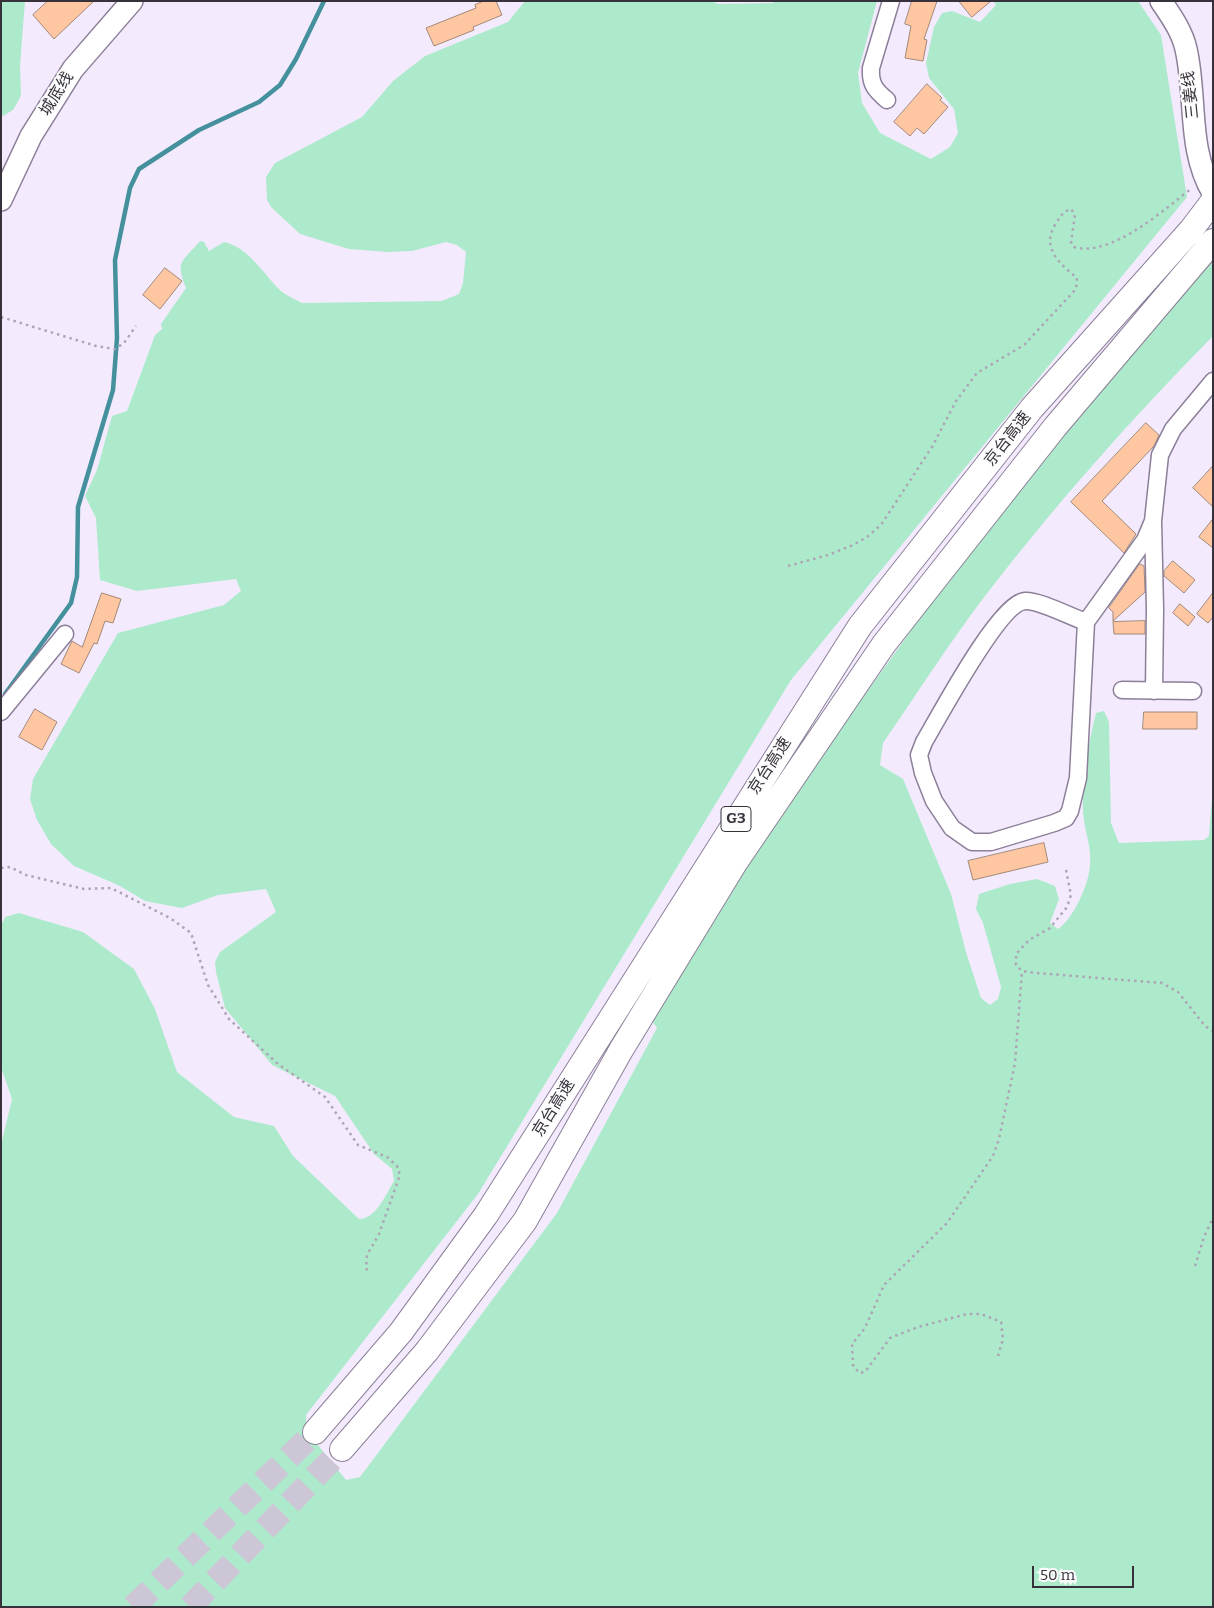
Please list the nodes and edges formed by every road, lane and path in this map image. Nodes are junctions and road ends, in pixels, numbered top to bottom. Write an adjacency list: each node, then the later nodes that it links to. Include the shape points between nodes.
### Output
1 (132, 1): 6 (main road, 城底线, via 73,69 31,136)
2 (891, 1): 4 (street, via 870,80)
3 (1161, 1): 5 (main road, 三姜线, via 1176,23 1186,48 1198,157)
4 (887, 100)
5 (1209, 185): 13 (path, via 1141,227 1093,248 1074,247 1071,242 1075,215 1071,208 1063,212 1051,232 1049,246 1056,258 1077,278 1076,289 1024,345 977,373 956,401 932,447 881,525 853,545)
6 (1, 200)
7 (1213, 201): 28 (highway, 京台高速 / G3, via 1032,408 860,626 486,1216 401,1332)
8 (1211, 244): 29 (highway, 京台高速 / G3, via 1056,427 884,644 735,863 621,1050 525,1221 427,1351)
9 (1, 317): 10 (path, via 115,349 124,343)
10 (136, 326)
11 (1213, 381): 12 (street, via 1173,429 1160,455)
12 (1153, 521): 14 (street, via 1145,540); 17 (street)
13 (788, 566)
14 (1086, 622): 14 (street, via 1078,778 1070,811 1066,818 1054,823 991,842 972,842 952,828 934,801 919,755 924,742 981,646 1008,610 1018,602 1030,601)
15 (65, 634): 19 (street)
16 (1122, 690): 17 (street)
17 (1154, 691): 18 (street)
18 (1193, 691)
19 (1, 712)
20 (1, 868): 26 (path, via 10,867 84,889 111,888 170,918 191,933 208,985 229,1019 278,1064 325,1097 358,1145 387,1157 397,1166 400,1175 379,1234 367,1255)
21 (1066, 870): 22 (path, via 1071,895 1067,907 1050,928 1029,940 1016,954 1016,965)
22 (1022, 971): 23 (path, via 1162,983 1178,992 1205,1026); 27 (path, via 1015,1063 993,1156 947,1223 884,1285 865,1328 852,1344 853,1365 860,1373 865,1372 890,1338 967,1314 981,1314 1001,1322 1003,1338)
23 (1213, 1031)
24 (1213, 1218): 25 (path)
25 (1195, 1266)
26 (369, 1274)
27 (998, 1356)
28 (315, 1432)
29 (342, 1449)

